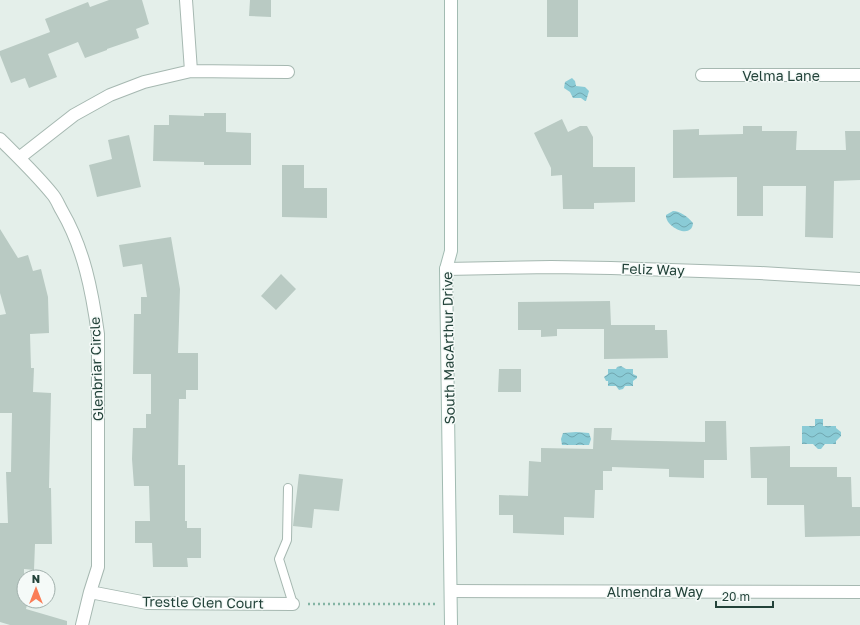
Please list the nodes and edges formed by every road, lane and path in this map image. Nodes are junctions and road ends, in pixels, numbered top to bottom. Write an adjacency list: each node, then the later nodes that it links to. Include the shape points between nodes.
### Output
1 (186, 0): 3 (street)
2 (451, 0): 9 (street, South MacArthur Drive, via 451,250)
3 (191, 71): 4 (street); 8 (street, via 144,82 110,95 74,115)
4 (288, 72)
5 (702, 75): 6 (street, Velma Lane)
6 (860, 75)
7 (0, 140): 8 (street, Glenbriar Circle)
8 (19, 158): 13 (street, Glenbriar Circle, via 54,196 72,229 84,261 93,298 98,334 98,567)
9 (446, 269): 10 (street, Feliz Way, via 611,268 760,272); 12 (street, South MacArthur Drive)
10 (860, 279)
11 (288, 488): 15 (lane, via 287,540 279,559)
12 (451, 591): 14 (street, Almendra Way); 16 (street, South MacArthur Drive)
13 (90, 592): 15 (street, Trestle Glen Court, via 147,603); 17 (street, Glenbriar Circle)
14 (860, 592)
15 (293, 604): 16 (path)
16 (451, 604): 18 (street, South MacArthur Drive)
17 (82, 625)
18 (451, 625)

